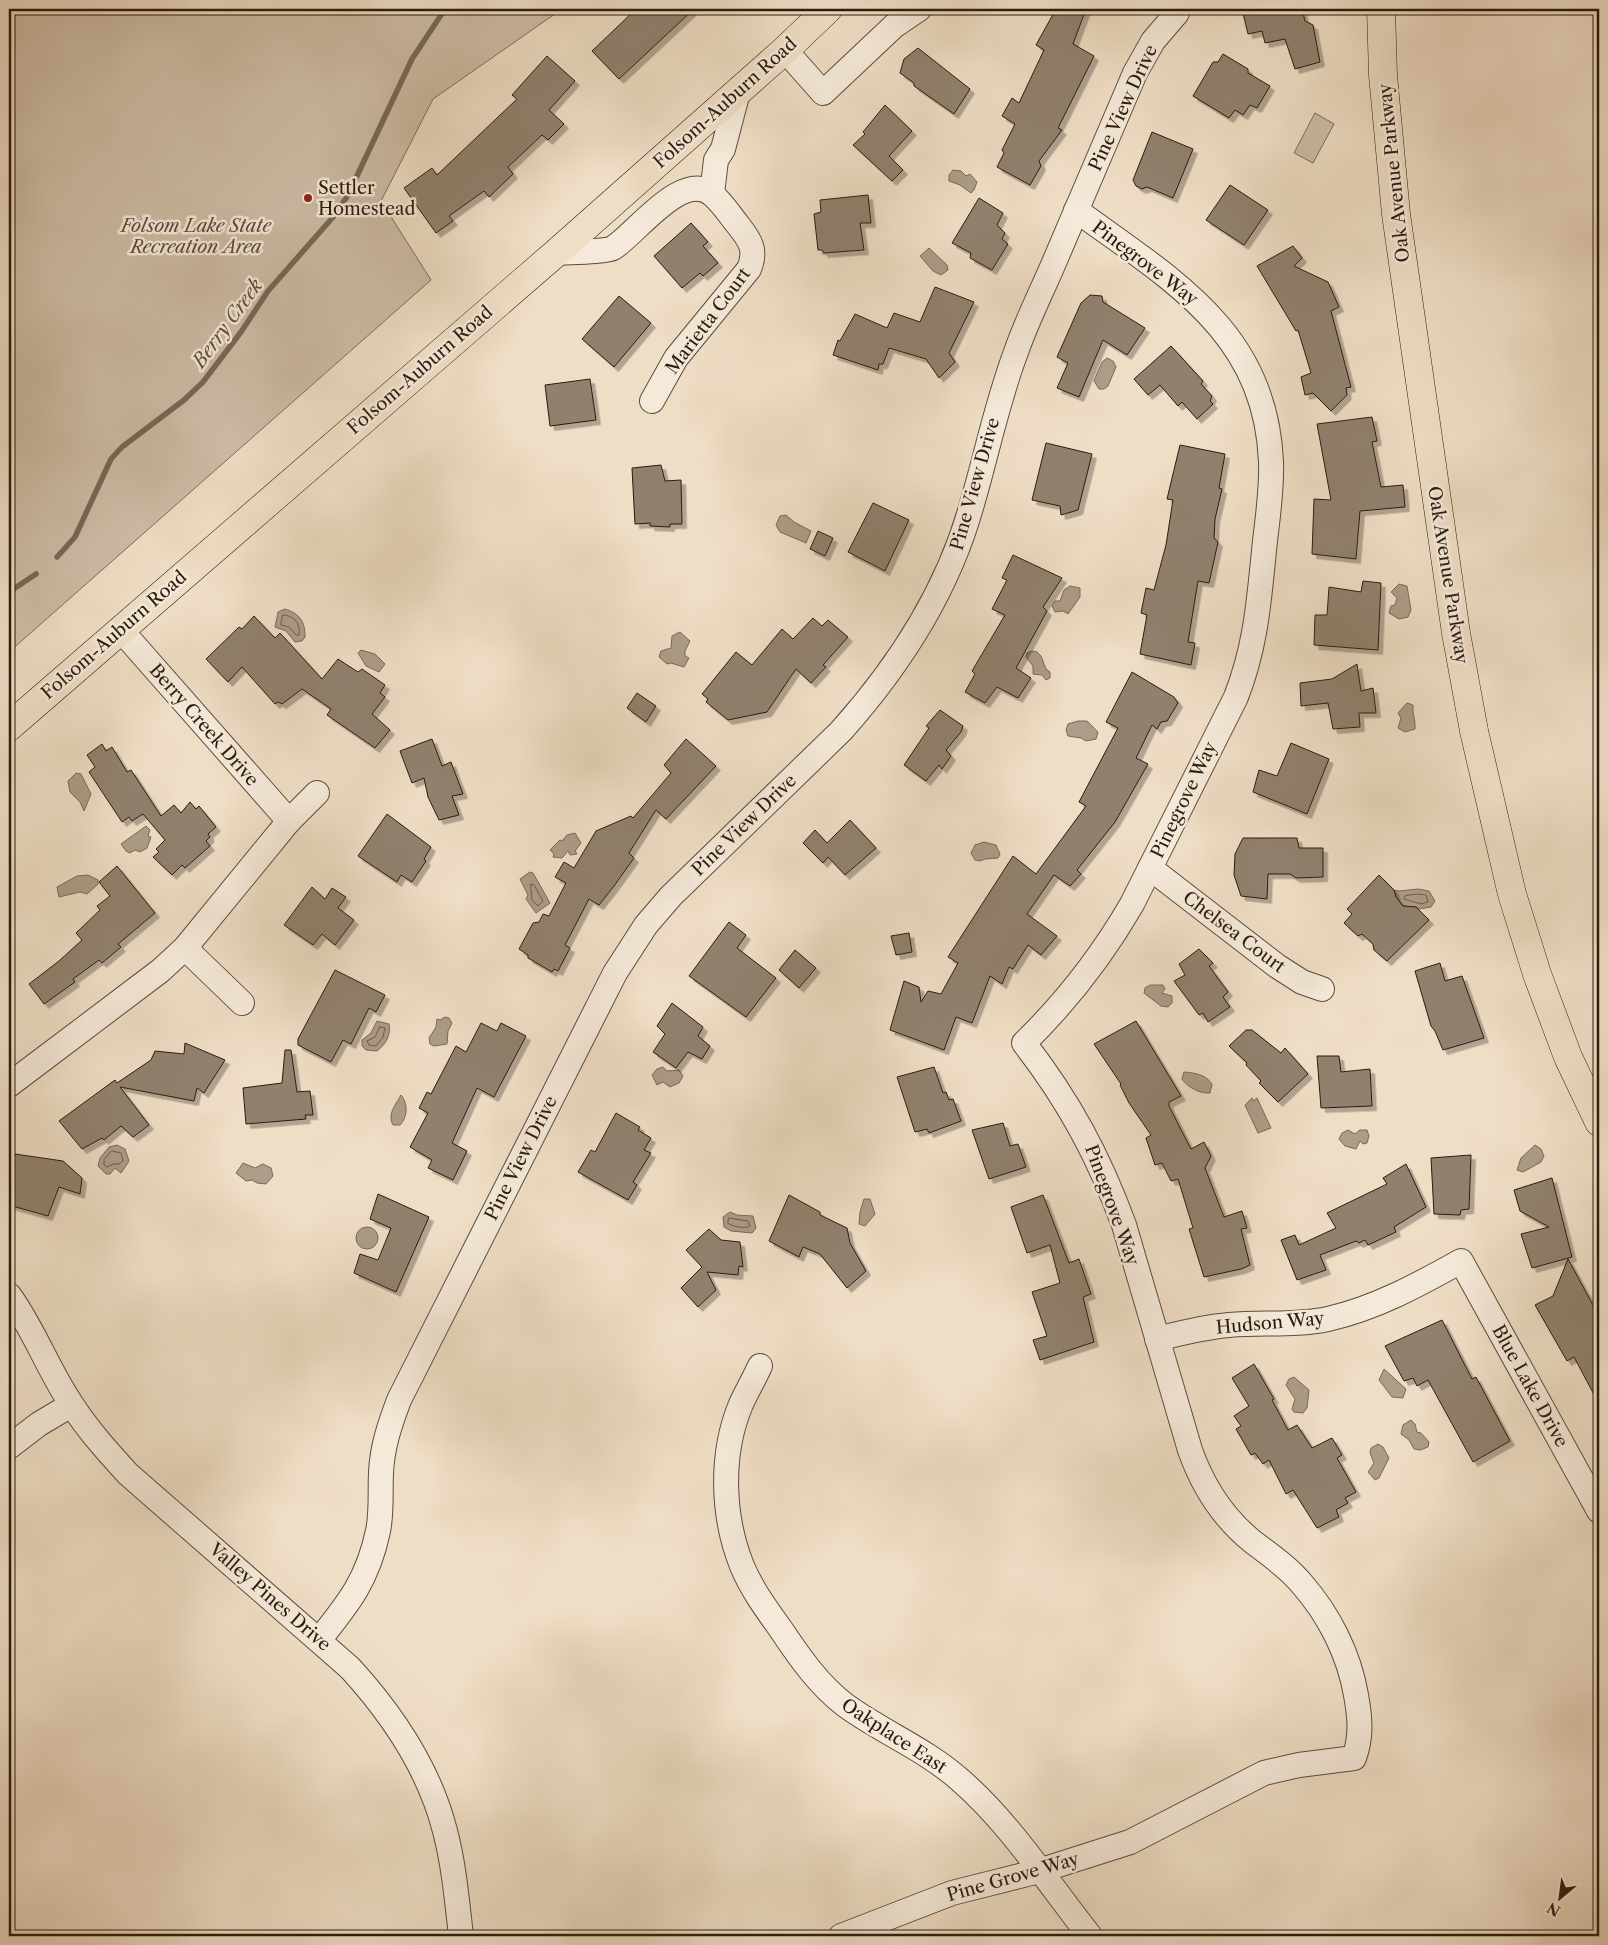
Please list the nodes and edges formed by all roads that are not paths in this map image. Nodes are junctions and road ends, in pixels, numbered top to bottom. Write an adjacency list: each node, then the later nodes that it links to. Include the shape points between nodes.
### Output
1 (828, 9): 5 (main road, Folsom-Auburn Road)
2 (919, 9): 5 (street, via 894,26 823,93)
3 (1381, 9): 20 (main road, Oak Avenue Parkway, via 1383,75 1396,214 1456,633 1474,731 1512,894 1536,974 1568,1056)
4 (1178, 13): 8 (street, Pine View Drive, via 1143,57)
5 (785, 50): 6 (main road, Folsom-Auburn Road)
6 (738, 92): 7 (street, via 716,160); 9 (main road, Folsom-Auburn Road)
7 (712, 194): 9 (street, via 695,188 684,190 611,249); 10 (street, Marietta Court, via 750,239 754,259 676,358)
8 (1076, 210): 15 (street, Pinegrove Way, via 1186,291 1220,326 1246,367 1259,398 1271,462 1256,629 1248,664 1236,697); 28 (street, Pine View Drive, via 1016,350 972,504 954,558 930,609 901,658 866,703 671,896 646,925 615,973 400,1400 382,1454 379,1529 369,1566 352,1599)
9 (556, 254): 11 (main road, Folsom-Auburn Road)
10 (652, 400)
11 (120, 629): 12 (main road, Folsom-Auburn Road); 14 (street, Berry Creek Drive)
12 (9, 727)
13 (317, 793): 14 (street)
14 (289, 821): 16 (street)
15 (1150, 868): 17 (street, Chelsea Court, via 1277,966 1302,982); 23 (street, Pinegrove Way, via 1115,935 1084,978 1024,1043 1069,1105 1103,1172 1124,1225)
16 (185, 948): 18 (street); 19 (street, via 160,971)
17 (1322, 989)
18 (242, 1003)
19 (9, 1085)
20 (1599, 1122)
21 (1461, 1261): 23 (street, Hudson Way, via 1414,1288 1372,1306 1327,1319 1228,1325); 27 (street, Blue Lake Drive)
22 (9, 1295): 25 (street, Valley Pines Drive, via 37,1339)
23 (1157, 1339): 29 (street, Pinegrove Way, via 1190,1450 1204,1485 1226,1516 1302,1583 1322,1610 1344,1653 1360,1716 1360,1741 1354,1758 1264,1773)
24 (760, 1366): 30 (street, Oakplace East, via 741,1404 732,1433 726,1478 733,1538 756,1594 821,1684 862,1717 929,1756 959,1778 999,1819)
25 (71, 1405): 26 (street); 28 (street, Valley Pines Drive, via 128,1474)
26 (9, 1447)
27 (1599, 1511)
28 (319, 1640): 31 (street, Valley Pines Drive, via 376,1696 417,1759 445,1830 453,1866)
29 (1184, 1815): 30 (street, Pine Grove Way, via 1130,1842)
30 (1039, 1871): 32 (street, Pine Grove Way, via 952,1893); 33 (street, Oakplace East)
31 (461, 1936)
32 (841, 1936)
33 (1090, 1936)

